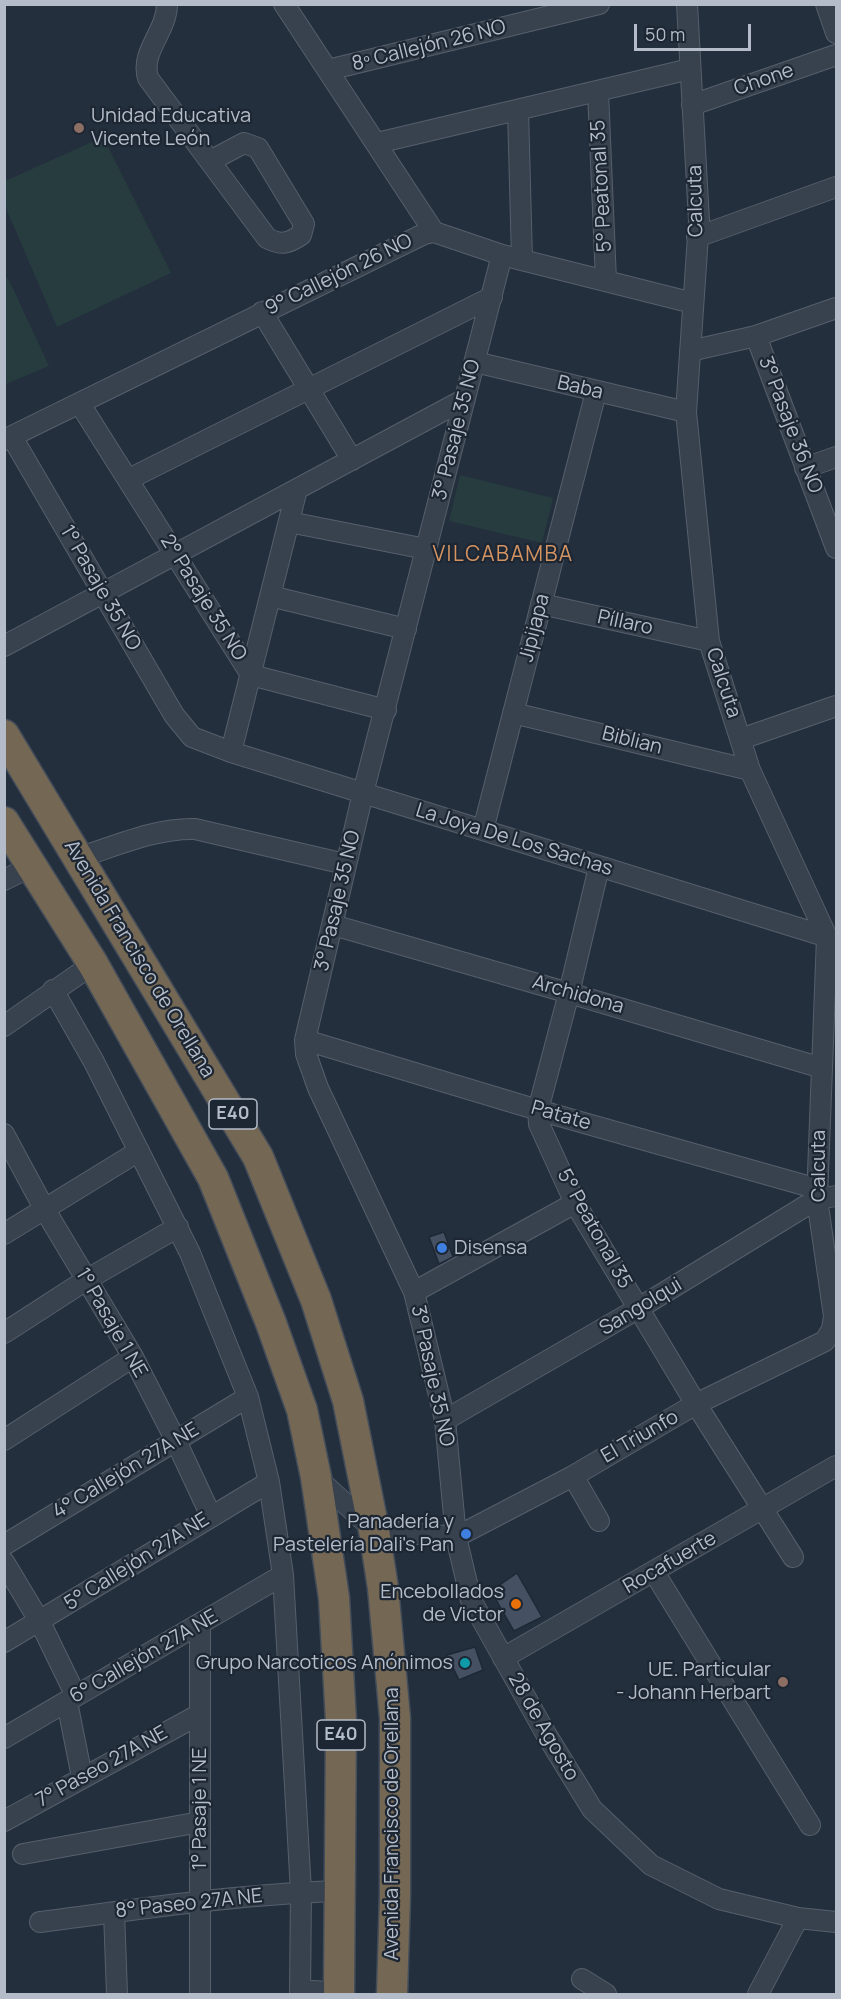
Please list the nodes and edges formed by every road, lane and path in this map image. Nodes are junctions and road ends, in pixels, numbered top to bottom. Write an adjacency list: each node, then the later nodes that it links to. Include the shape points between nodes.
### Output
1 (167, 4): 14 (street, via 145,69)
2 (284, 4): 9 (street)
3 (599, 4): 9 (street, 8º Callejón 26 NO)
4 (687, 4): 8 (street, Calcuta)
5 (826, 4): 6 (street)
6 (837, 33)
7 (837, 56): 11 (street, Chone)
8 (690, 69): 10 (street); 11 (street, Calcuta)
9 (328, 70): 13 (street)
10 (598, 91): 12 (street); 19 (street, 5° Peatonal 35)
11 (692, 105): 17 (street, Calcuta)
12 (518, 110): 13 (street); 18 (street, 3° Pasaje 35 NO)
13 (377, 143): 16 (street)
14 (210, 161): 14 (street, via 267,238 281,244 302,236 304,224 258,148 244,143)
15 (837, 187): 17 (street)
16 (434, 232): 18 (street, 9° Callejón 26 NO); 23 (street, 9° Callejón 26 NO)
17 (697, 237): 21 (street, Calcuta)
18 (512, 257): 19 (street, 9° Callejón 26 NO); 20 (street, 3° Pasaje 35 NO)
19 (606, 281): 21 (street, 9° Callejón 26 NO)
20 (492, 297): 26 (street, 3° Pasaje 35 NO); 27 (street)
21 (693, 303): 25 (street, Calcuta)
22 (837, 308): 24 (street)
23 (262, 312): 27 (street); 30 (street, 9° Callejón 26 NO)
24 (756, 336): 25 (street); 35 (street, 3° Pasaje 36 NO)
25 (690, 351): 31 (street, Calcuta)
26 (475, 362): 28 (street, Baba); 29 (street, 3° Pasaje 35 NO)
27 (308, 389): 34 (street); 36 (street)
28 (596, 392): 31 (street, Baba); 44 (street, Jipijapa)
29 (465, 399): 34 (street); 40 (street, 3° Pasaje 35 NO)
30 (80, 404): 32 (street, 9° Callejón 26 NO); 36 (street, 2° Pasaje 35 NO)
31 (686, 412): 46 (street, Calcuta)
32 (8, 439): 42 (street, 1° Pasaje 35 NO)
33 (837, 457): 35 (street)
34 (352, 460): 37 (street)
35 (805, 468): 39 (street, 3° Pasaje 36 NO)
36 (129, 479): 41 (street, 2° Pasaje 35 NO)
37 (297, 489): 38 (street); 41 (street)
38 (289, 522): 40 (street); 43 (street)
39 (837, 548)
40 (426, 549): 45 (street, 3° Pasaje 35 NO)
41 (176, 554): 42 (street); 48 (street, 2° Pasaje 35 NO)
42 (103, 592): 47 (street); 53 (street, 1° Pasaje 35 NO, via 174,715)
43 (270, 596): 45 (street); 48 (street)
44 (541, 604): 46 (street, Píllaro); 51 (street, Jipijapa)
45 (406, 628): 50 (street, 3° Pasaje 35 NO)
46 (710, 641): 54 (street, Calcuta)
47 (4, 646)
48 (251, 675): 50 (street, 2° Pasaje 35 NO); 55 (street)
49 (837, 706): 54 (street)
50 (386, 710): 57 (street, 3° Pasaje 35 NO)
51 (513, 713): 56 (street, Biblian); 59 (street, Jipijapa)
52 (4, 735): 60 (highway, Avenida Francisco de Orellana / E40)
53 (192, 737): 55 (street, La Joya De Los Sachas)
54 (741, 739): 56 (street, Calcuta)
55 (231, 752): 57 (street, La Joya De Los Sachas)
56 (750, 770): 66 (street, Calcuta)
57 (363, 793): 59 (street, La Joya De Los Sachas); 61 (street, 3° Pasaje 35 NO)
58 (4, 822): 62 (highway, E40)
59 (483, 830): 63 (street, La Joya De Los Sachas)
60 (78, 858): 61 (street, via 159,832 195,829); 101 (highway, Avenida Francisco de Orellana / E40, via 258,1156 316,1300 348,1401)
61 (345, 864): 65 (street, 3° Pasaje 35 NO)
62 (32, 866): 64 (street); 67 (highway, E40)
63 (599, 867): 66 (street, La Joya De Los Sachas); 69 (street, 5° Peatonal 35)
64 (4, 880)
65 (333, 925): 69 (street, Archidona); 71 (street, 3° Pasaje 35 NO)
66 (832, 939): 72 (street, Calcuta)
67 (93, 964): 68 (street); 96 (highway, E40, via 213,1178 302,1410)
68 (53, 990): 70 (street); 76 (street)
69 (569, 993): 72 (street, Archidona); 73 (street, 5° Peatonal 35)
70 (4, 1026)
71 (305, 1040): 73 (street, Patate); 84 (street, 3° Pasaje 35 NO, via 318,1088)
72 (822, 1068): 74 (street, Calcuta)
73 (538, 1110): 77 (street, Patate); 79 (street, 5° Peatonal 35, via 539,1124)
74 (828, 1123): 77 (street, Calcuta)
75 (5, 1134): 80 (street, 1° Pasaje 1 NE)
76 (139, 1151): 80 (street); 81 (street)
77 (817, 1194): 78 (street, Sangolqui); 85 (street, Sangolqui); 87 (street, Calcuta, via 834,1316)
78 (837, 1196)
79 (575, 1203): 84 (street); 85 (street, 5° Peatonal 35)
80 (45, 1210): 82 (street); 83 (street, 1° Pasaje 1 NE)
81 (178, 1227): 83 (street); 89 (street)
82 (4, 1234)
83 (86, 1280): 86 (street); 88 (street, 1° Pasaje 1 NE)
84 (414, 1292): 91 (street, 3° Pasaje 35 NO)
85 (639, 1308): 90 (street, 5° Peatonal 35); 91 (street, Sangolqui)
86 (4, 1332)
87 (825, 1341): 90 (street, El Triunfo)
88 (133, 1357): 92 (street); 93 (street, 1° Pasaje 1 NE)
89 (248, 1397): 93 (street, 4° Callejón 27A NE); 97 (street)
90 (696, 1404): 95 (street, El Triunfo); 98 (street, 5° Peatonal 35)
91 (445, 1420): 102 (street, 3° Pasaje 35 NO)
92 (4, 1440)
93 (176, 1441): 99 (street, 1° Pasaje 1 NE); 103 (street, 4° Callejón 27A NE)
94 (837, 1466): 98 (street, Rocafuerte)
95 (573, 1476): 100 (street); 102 (street, El Triunfo)
96 (316, 1477): 101 (street); 121 (highway, E40, via 334,1598 341,1721)
97 (269, 1482): 99 (street, 5° Callejón 27A NE); 107 (street)
98 (762, 1510): 104 (street, 5° Peatonal 35); 106 (street, Rocafuerte)
99 (211, 1516): 108 (street, 5° Callejón 27A NE)
100 (599, 1521)
101 (374, 1530): 102 (street); 132 (highway, Avenida Francisco de Orellana / E40, via 395,1718)
102 (456, 1537): 111 (street, 28 de Agosto, via 471,1600)
103 (4, 1545)
104 (793, 1557)
105 (4, 1562): 108 (street)
106 (654, 1572): 111 (street, Rocafuerte); 118 (street)
107 (283, 1575): 109 (street, 6° Callejón 27A NE); 120 (street)
108 (40, 1622): 110 (street, 5° Callejón 27A NE); 112 (street)
109 (200, 1624): 112 (street, 6° Callejón 27A NE); 113 (street, 1° Pasaje 1 NE)
110 (4, 1642)
111 (503, 1658): 124 (street, 28 de Agosto, via 592,1809 651,1865 719,1899)
112 (71, 1699): 114 (street, 6° Callejón 27A NE); 115 (street)
113 (200, 1714): 115 (street, 7° Paseo 27A NE); 117 (street, 1° Pasaje 1 NE)
114 (4, 1738)
115 (82, 1777): 116 (street, 7° Paseo 27A NE)
116 (4, 1821)
117 (200, 1822): 119 (street); 122 (street, 1° Pasaje 1 NE)
118 (810, 1825)
119 (23, 1854)
120 (301, 1892): 121 (street, 8° Paseo 27A NE); 122 (street, 8° Paseo 27A NE); 128 (street)
121 (339, 1892): 129 (highway, E40)
122 (199, 1900): 123 (street, 8° Paseo 27A NE); 131 (street, 1° Pasaje 1 NE)
123 (114, 1912): 125 (street, 8° Paseo 27A NE); 130 (street)
124 (798, 1918): 126 (street, 28 de Agosto); 134 (street)
125 (40, 1922)
126 (837, 1922)
127 (582, 1979): 133 (street)
128 (300, 1993): 129 (street)
129 (339, 1994)
130 (117, 1995)
131 (200, 1995)
132 (392, 1995)
133 (606, 1995)
134 (758, 1995)

